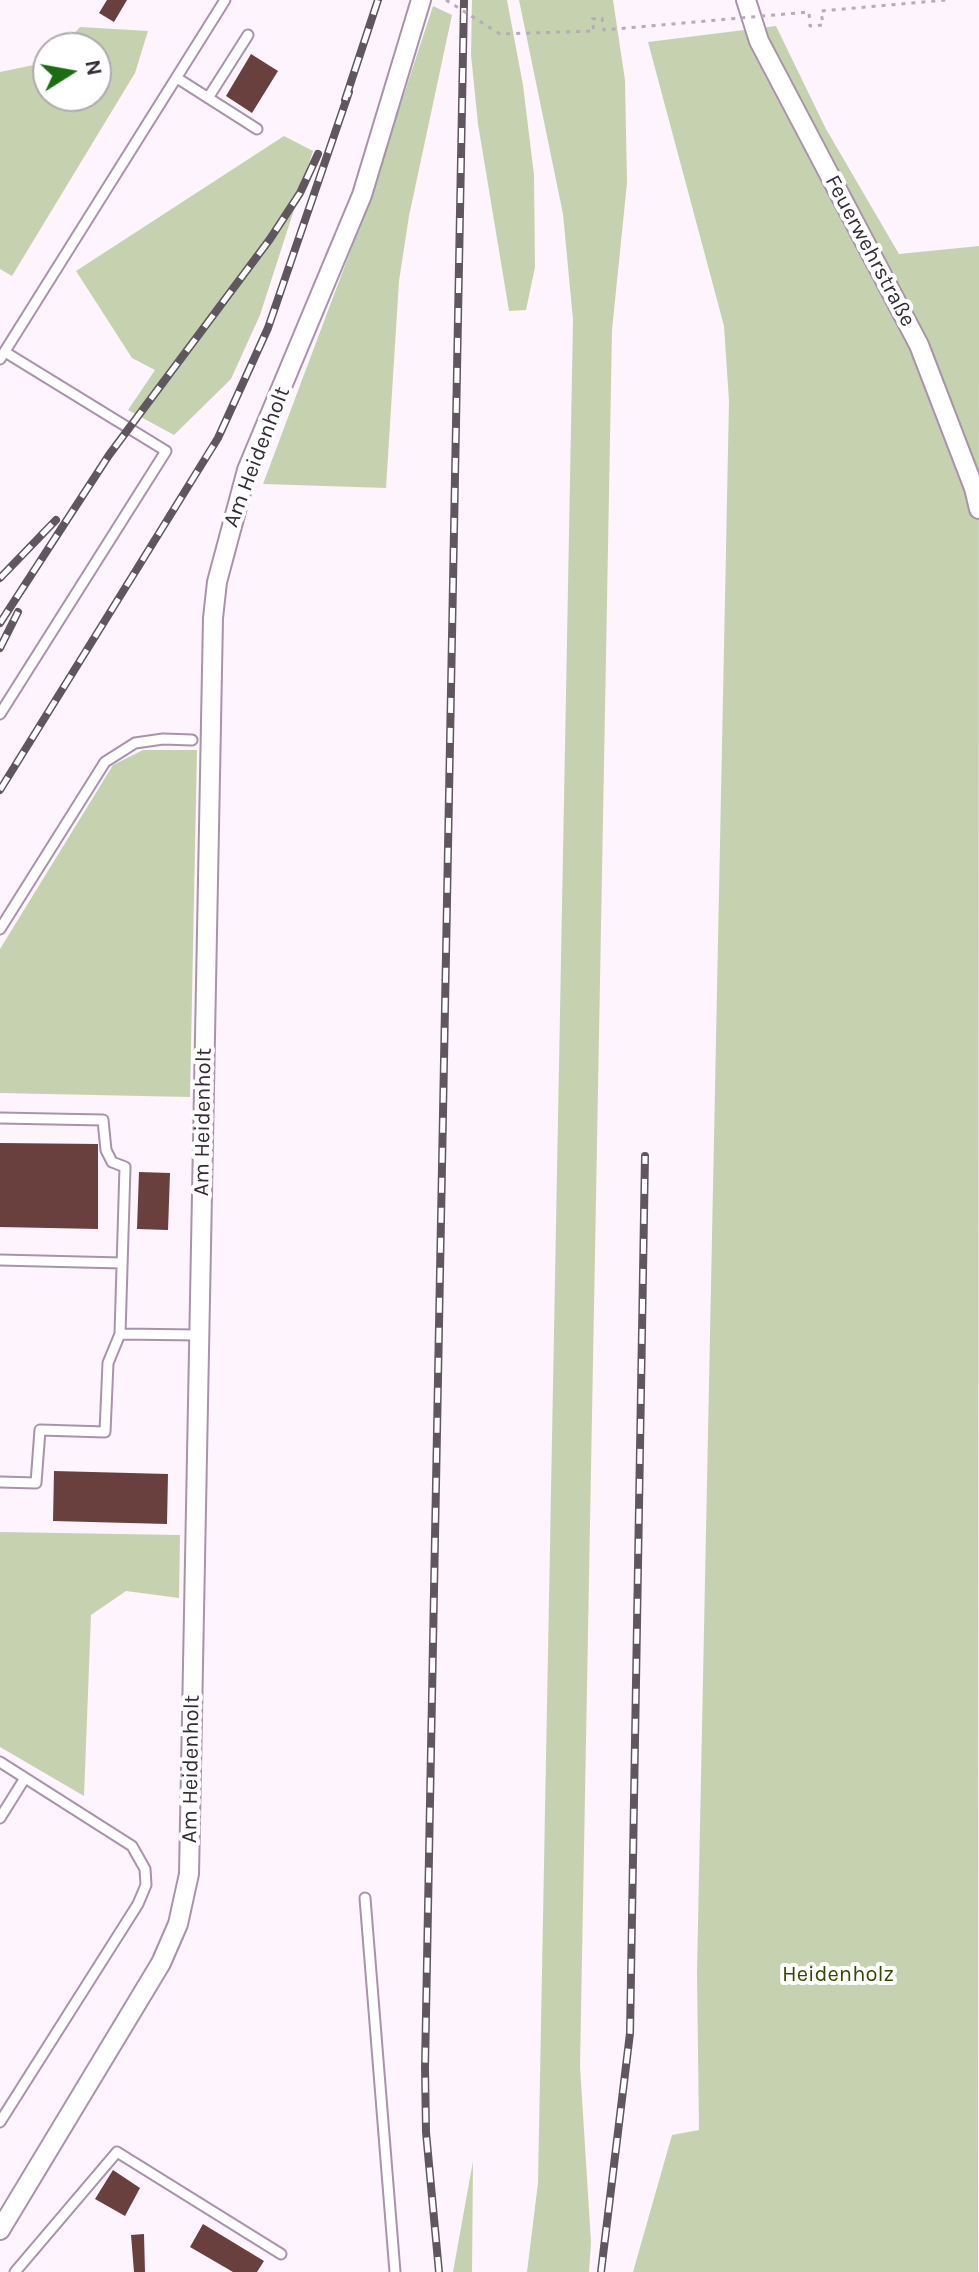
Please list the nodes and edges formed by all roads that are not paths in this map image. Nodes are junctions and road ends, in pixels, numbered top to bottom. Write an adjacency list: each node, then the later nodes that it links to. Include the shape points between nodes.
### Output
1 (225, 0): 5 (lane)
2 (421, 0): 17 (street, Am Heidenholt, via 362,195 247,470 217,582)
3 (746, 0): 9 (street, Feuerwehrstraße, via 759,41 919,345)
4 (248, 35): 6 (lane)
5 (177, 78): 6 (lane); 8 (lane)
6 (208, 98): 7 (lane)
7 (257, 129)
8 (2, 356): 10 (lane, via 166,451)
9 (979, 509)
10 (0, 714)
11 (192, 740): 12 (lane, via 135,743 105,762)
12 (0, 929)
13 (0, 1118): 15 (lane, via 103,1120 106,1150 112,1162 125,1167)
14 (0, 1260): 15 (lane)
15 (122, 1263): 16 (lane)
16 (120, 1334): 17 (lane); 18 (lane, via 108,1363 105,1432 40,1430 36,1483)
17 (199, 1335): 24 (street, Am Heidenholt, via 189,1874 178,1924 161,1963)
18 (0, 1482)
19 (0, 1762): 20 (lane)
20 (25, 1778): 21 (lane); 23 (lane, via 132,1846 145,1869 146,1885)
21 (0, 1818)
22 (365, 1898): 27 (lane)
23 (0, 2122)
24 (0, 2230)
25 (281, 2254): 26 (lane, via 117,2152)
26 (15, 2272)
27 (395, 2272)

